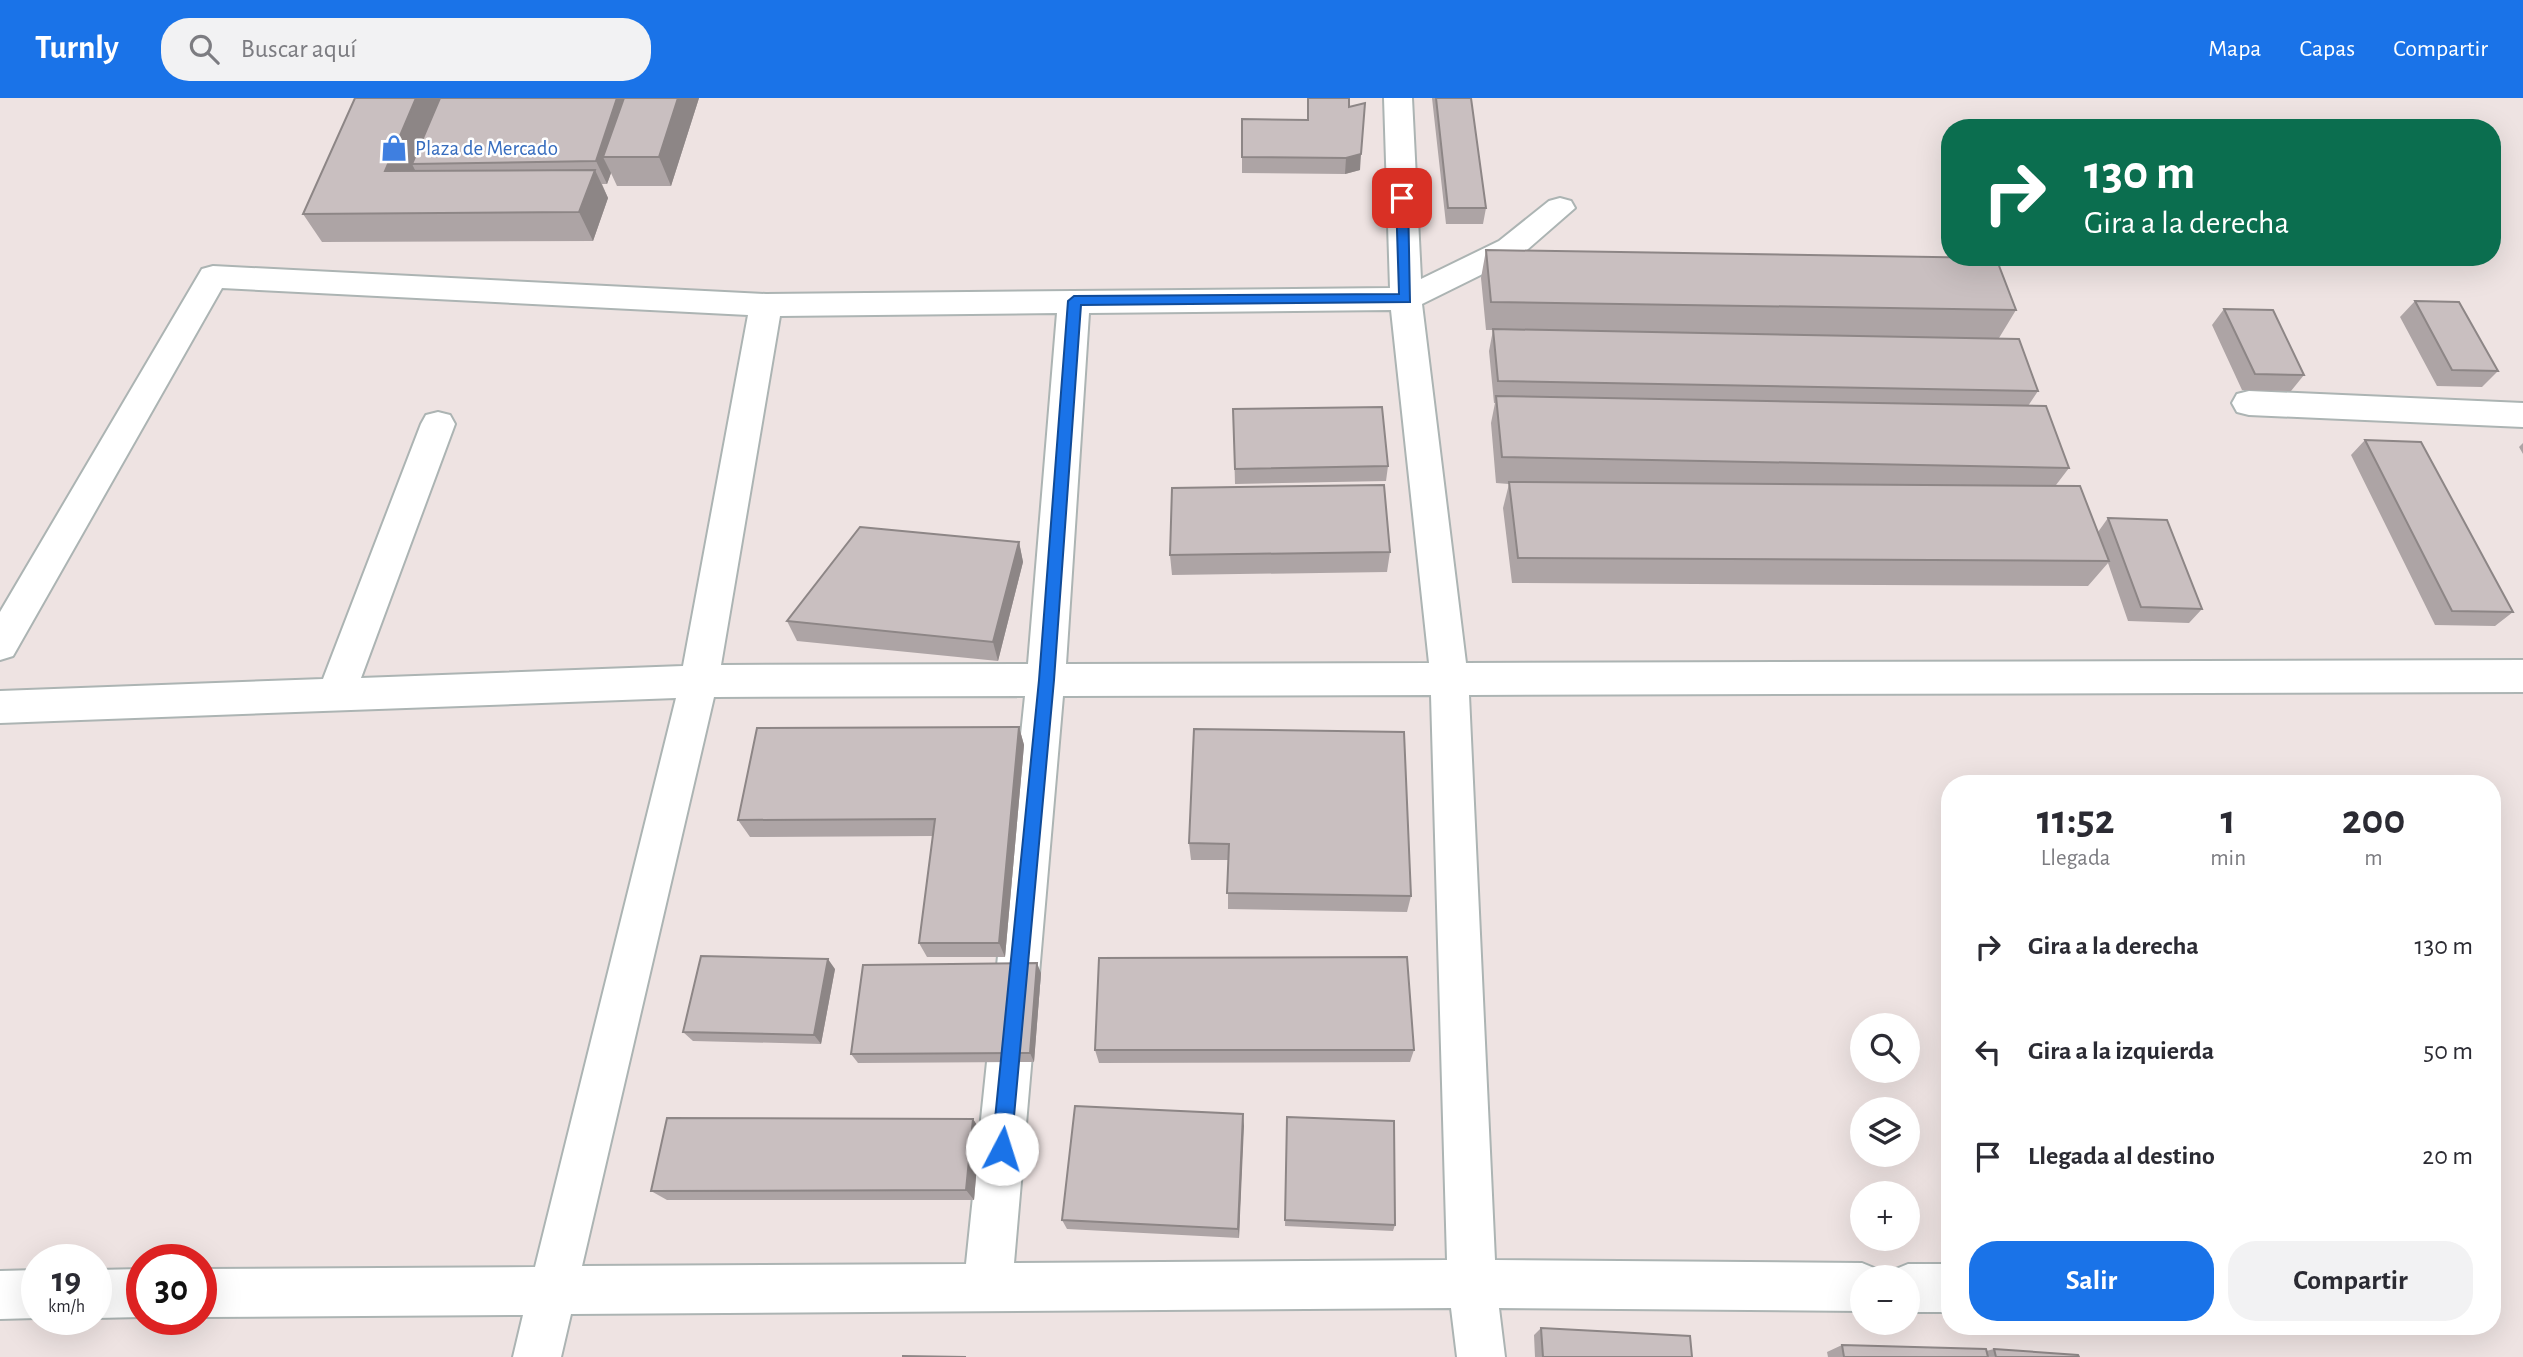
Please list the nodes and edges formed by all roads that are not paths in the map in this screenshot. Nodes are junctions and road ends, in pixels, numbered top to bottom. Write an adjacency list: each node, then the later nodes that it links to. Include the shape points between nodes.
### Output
1 (1398, 98): 3 (street)
2 (1560, 208): 3 (street, via 1510,248)
3 (1406, 299): 4 (street); 11 (street)
4 (1074, 301): 5 (street); 12 (street)
5 (766, 305): 9 (street, via 213,277); 13 (street)
6 (2249, 402): 7 (street)
7 (2523, 415)
8 (438, 424): 14 (street)
9 (0, 645)
10 (2523, 676): 11 (street)
11 (1449, 678): 12 (street); 16 (street)
12 (1046, 680): 13 (street); 17 (street)
13 (699, 681): 14 (street); 21 (street)
14 (337, 695): 15 (street)
15 (0, 707)
16 (1472, 1284): 17 (street); 18 (street); 26 (street)
17 (988, 1286): 21 (street)
18 (1850, 1287)
19 (1920, 1288): 20 (street)
20 (1941, 1288)
21 (551, 1289): 22 (street); 25 (street)
22 (217, 1293)
23 (21, 1294): 24 (street)
24 (0, 1295)
25 (537, 1357)
26 (1481, 1357)

